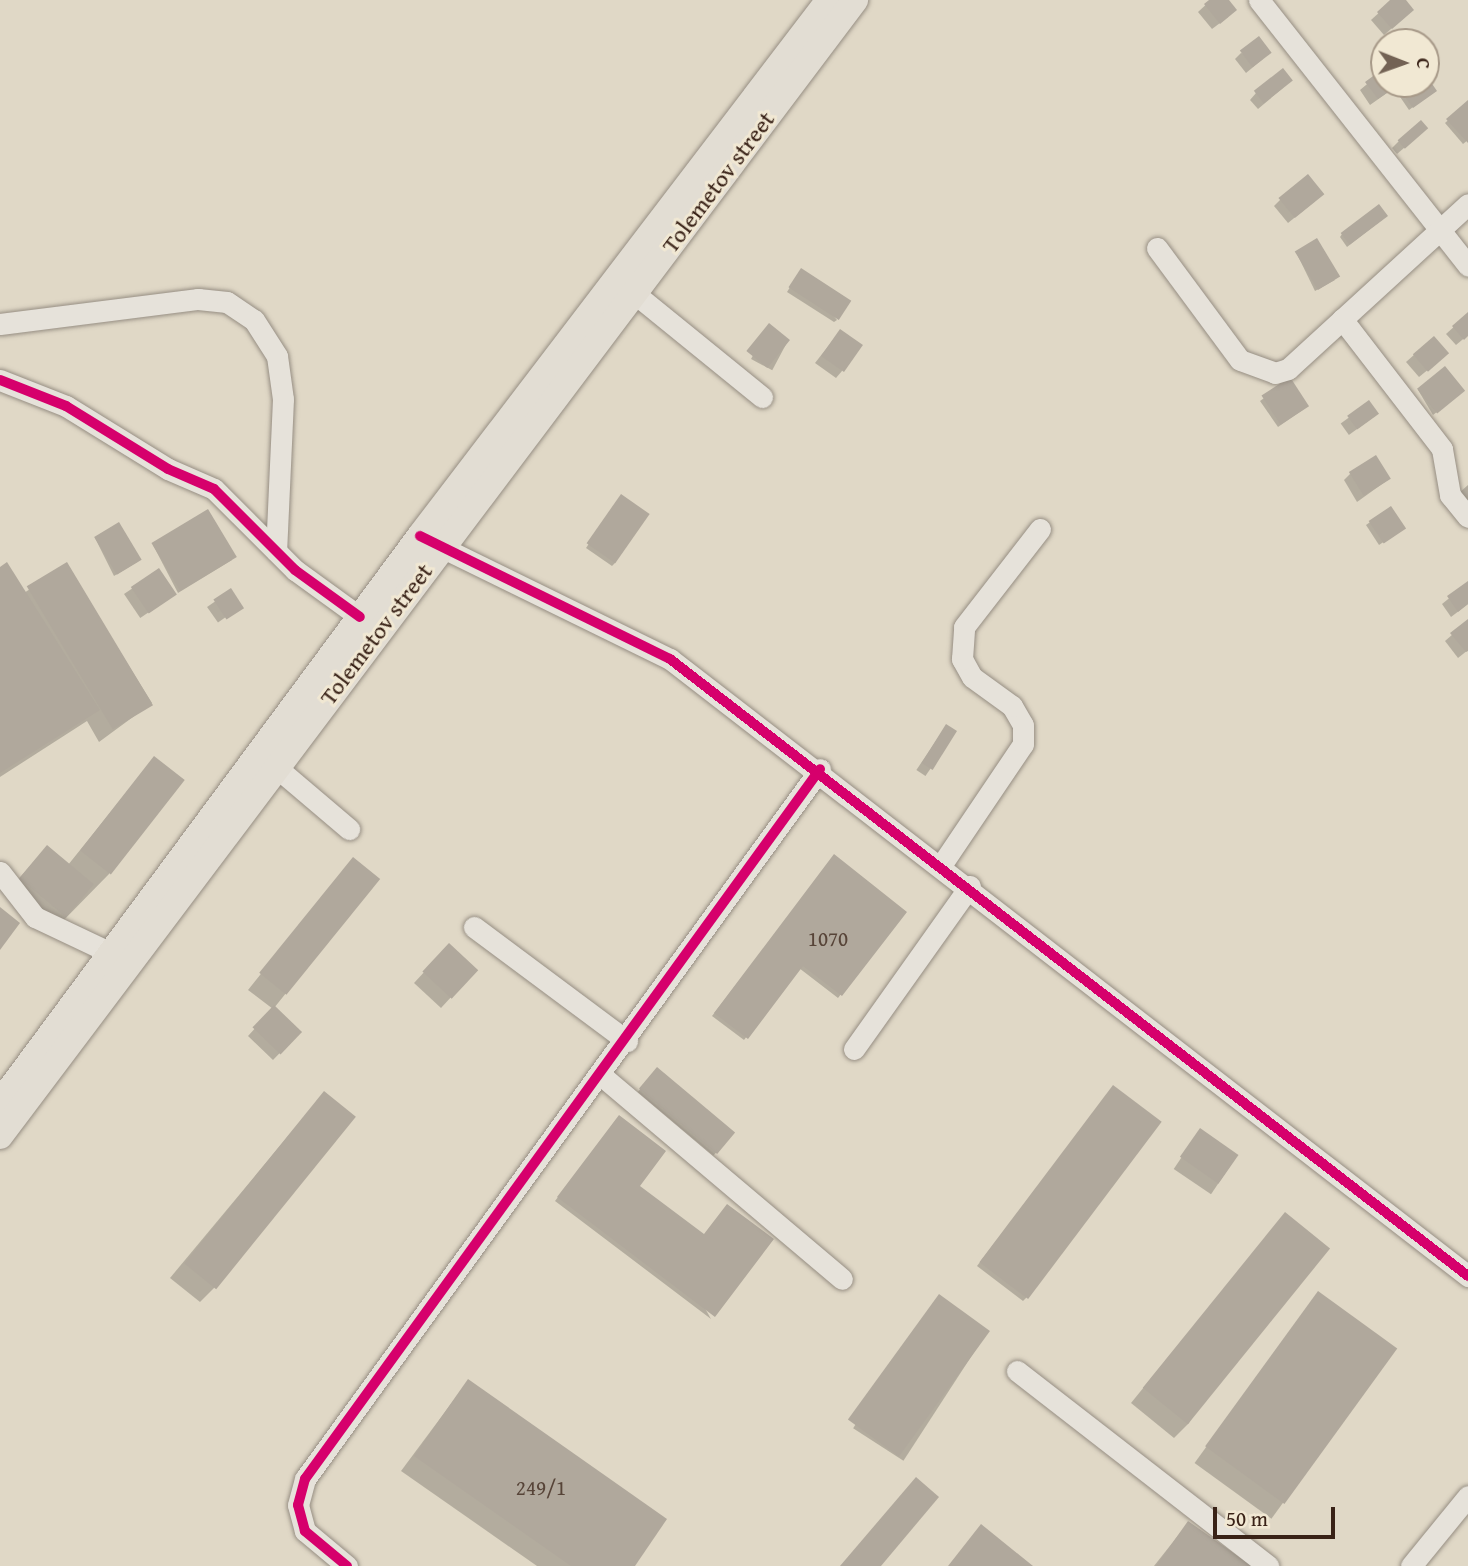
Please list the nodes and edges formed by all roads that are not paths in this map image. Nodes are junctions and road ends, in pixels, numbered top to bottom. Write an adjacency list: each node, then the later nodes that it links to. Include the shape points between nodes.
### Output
1 (829, 0): 15 (main road, Tolemetov street)
2 (855, 0): 8 (main road, Tolemetov street)
3 (1259, 0): 5 (street)
4 (1468, 204): 5 (street)
5 (1439, 228): 7 (street); 9 (street)
6 (1157, 248): 9 (street, via 1251,369 1288,369)
7 (1468, 265)
8 (634, 293): 12 (street); 15 (main road, Tolemetov street)
9 (1342, 319): 13 (street, via 1442,449 1450,495)
10 (0, 324): 16 (street, via 198,299 227,302 254,320 277,356 284,399)
11 (0, 380): 16 (street, via 77,412 168,469 214,489)
12 (762, 397)
13 (1468, 517)
14 (1040, 528): 21 (street, via 962,634 962,659 972,677 1012,706 1023,725 1023,744)
15 (431, 541): 17 (main road, Tolemetov street); 18 (main road, Tolemetov street); 19 (street, via 670,659)
16 (276, 551): 17 (street)
17 (360, 617): 25 (main road, Tolemetov street)
18 (276, 767): 20 (street); 30 (main road, Tolemetov street)
19 (820, 769): 21 (street); 26 (street)
20 (349, 829)
21 (942, 864): 23 (street)
22 (0, 872): 25 (street, via 35,917)
23 (970, 886): 27 (street); 31 (street)
24 (474, 927): 26 (street)
25 (111, 953): 29 (main road, Tolemetov street)
26 (627, 1041): 28 (street)
27 (854, 1049)
28 (602, 1076): 32 (street); 35 (street, via 299,1492 304,1531)
29 (0, 1103)
30 (0, 1136)
31 (1468, 1276)
32 (842, 1279)
33 (1017, 1371): 36 (street)
34 (1468, 1496): 37 (street)
35 (347, 1566)
36 (1268, 1566)
37 (1411, 1566)

